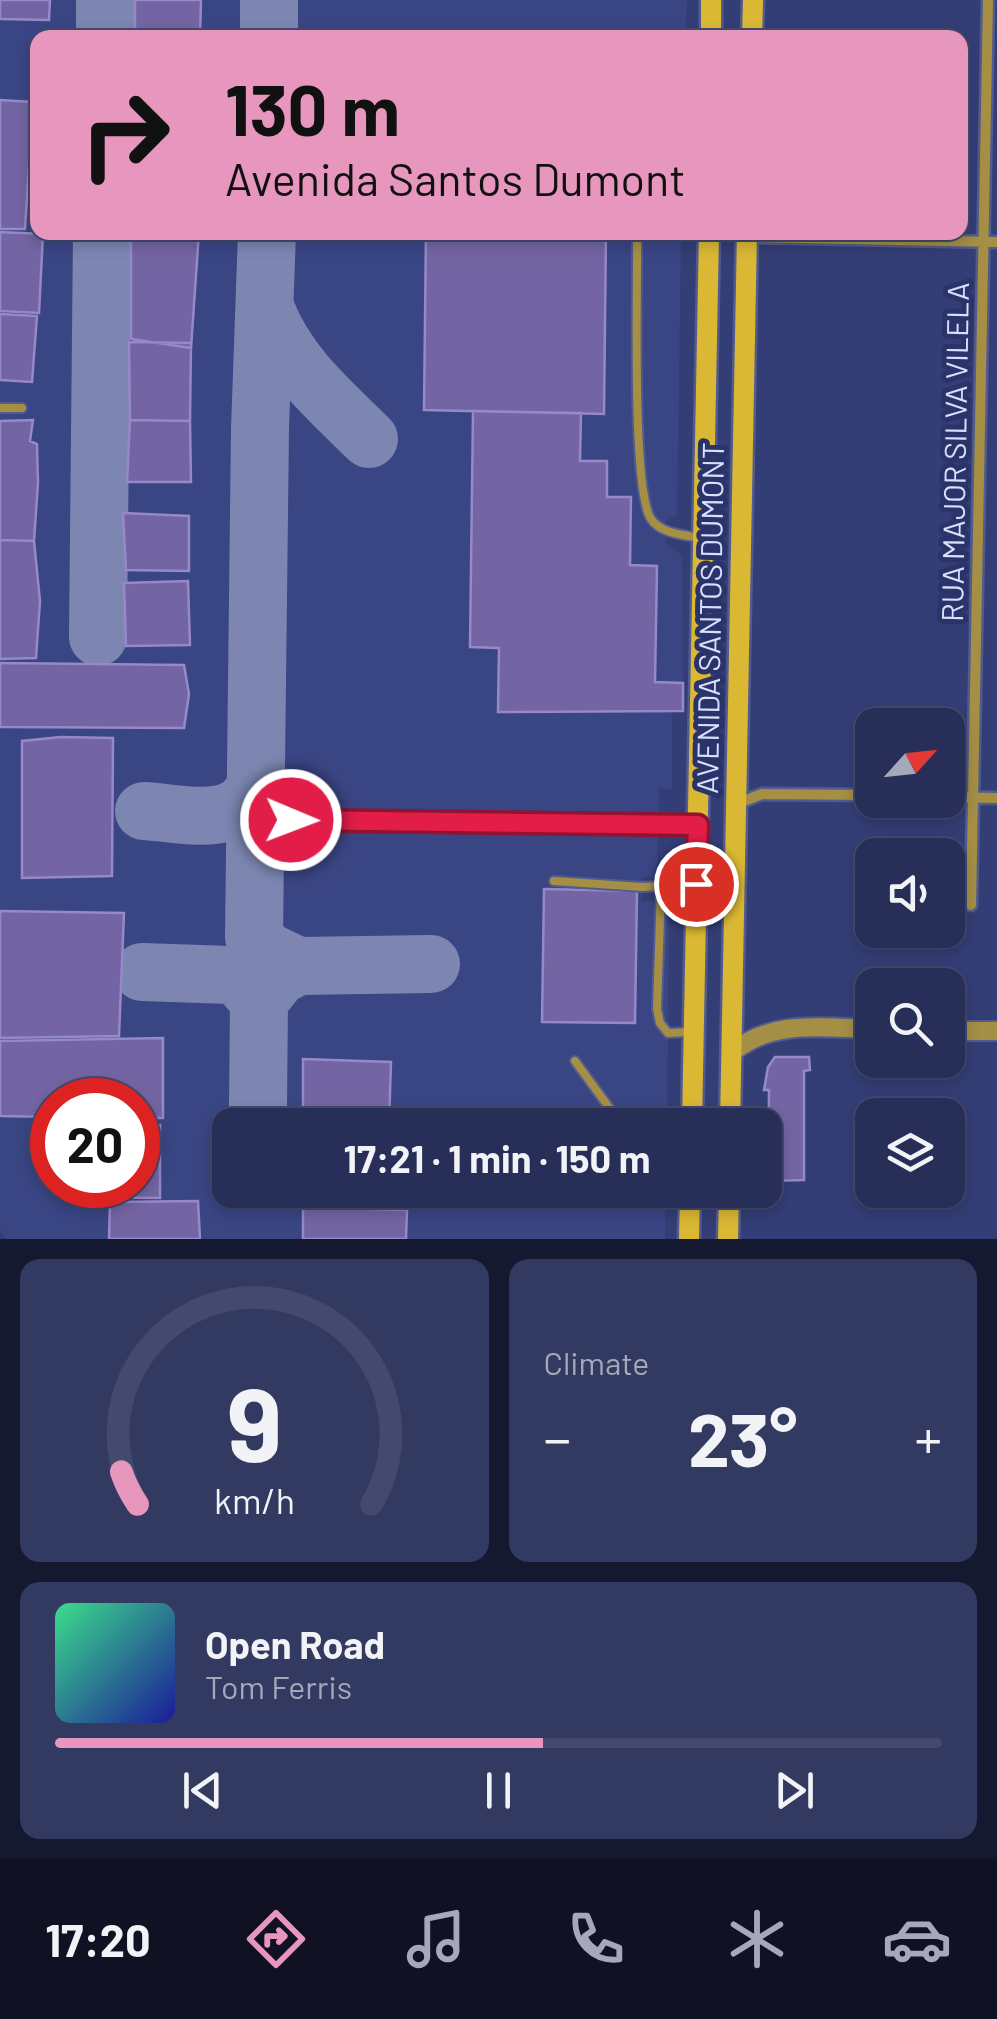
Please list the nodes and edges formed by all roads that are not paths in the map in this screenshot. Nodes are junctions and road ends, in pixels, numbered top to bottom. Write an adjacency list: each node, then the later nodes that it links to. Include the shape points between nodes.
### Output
1 (711, 0): 4 (main road)
2 (752, 0): 5 (main road)
3 (988, 0): 10 (street, RUA MAJOR SILVA VILELA)
4 (711, 30)
5 (752, 30)
6 (637, 240): 14 (lane, via 644,499 652,521 666,531)
7 (708, 240): 14 (main road, AVENIDA SANTOS DUMONT)
8 (746, 240): 19 (main road, AVENIDA SANTOS DUMONT)
9 (915, 240): 10 (street)
10 (983, 242): 11 (street); 17 (street, RUA MAJOR SILVA VILELA)
11 (997, 242)
12 (0, 408): 13 (lane)
13 (22, 408)
14 (705, 540): 21 (main road, AVENIDA SANTOS DUMONT)
15 (855, 795): 19 (street, via 762,794)
16 (965, 798): 17 (street)
17 (973, 798): 18 (street); 25 (street, RUA MAJOR SILVA VILELA)
18 (997, 798)
19 (736, 804): 21 (main road); 30 (main road, AVENIDA SANTOS DUMONT)
20 (254, 819): 21 (lane)
21 (698, 821): 23 (main road, AVENIDA SANTOS DUMONT)
22 (554, 881): 24 (lane)
23 (696, 884): 24 (lane); 29 (main road, AVENIDA SANTOS DUMONT)
24 (661, 887): 29 (lane, via 660,1023 668,1032)
25 (972, 905)
26 (855, 1029): 30 (street, via 780,1028)
27 (965, 1031): 28 (street)
28 (997, 1031)
29 (695, 1032): 33 (main road, AVENIDA SANTOS DUMONT)
30 (734, 1051): 34 (main road, AVENIDA SANTOS DUMONT)
31 (575, 1061): 32 (lane)
32 (610, 1108)
33 (693, 1108)
34 (731, 1108)
35 (690, 1208): 37 (main road)
36 (729, 1208): 38 (main road)
37 (689, 1239)
38 (728, 1239)

